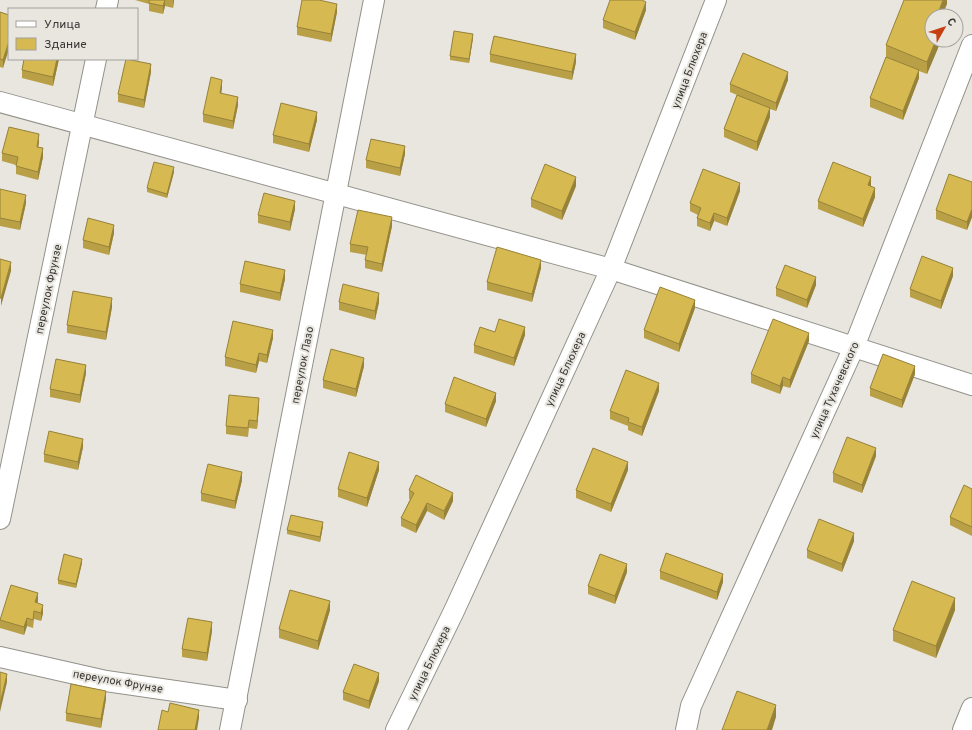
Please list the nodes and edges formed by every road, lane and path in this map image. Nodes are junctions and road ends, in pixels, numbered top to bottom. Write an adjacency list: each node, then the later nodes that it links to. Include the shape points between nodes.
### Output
1 (374, 0): 7 (street, переулок Лазо)
2 (716, 0): 8 (street, улица Блюхера)
3 (972, 44): 9 (street, улица Тухачевского)
4 (96, 60): 6 (street, переулок Фрунзе)
5 (0, 102): 6 (street)
6 (83, 125): 7 (street); 11 (street, переулок Фрунзе)
7 (336, 194): 8 (street); 13 (street, переулок Лазо)
8 (611, 269): 9 (street); 16 (street, улица Блюхера, via 454,611)
9 (854, 347): 10 (street); 17 (street, улица Тухачевского, via 691,706)
10 (972, 385)
11 (0, 519)
12 (0, 657): 13 (street, переулок Фрунзе, via 106,681)
13 (237, 700): 15 (street, переулок Лазо)
14 (972, 708): 18 (street)
15 (230, 730)
16 (396, 730)
17 (686, 730)
18 (963, 730)

